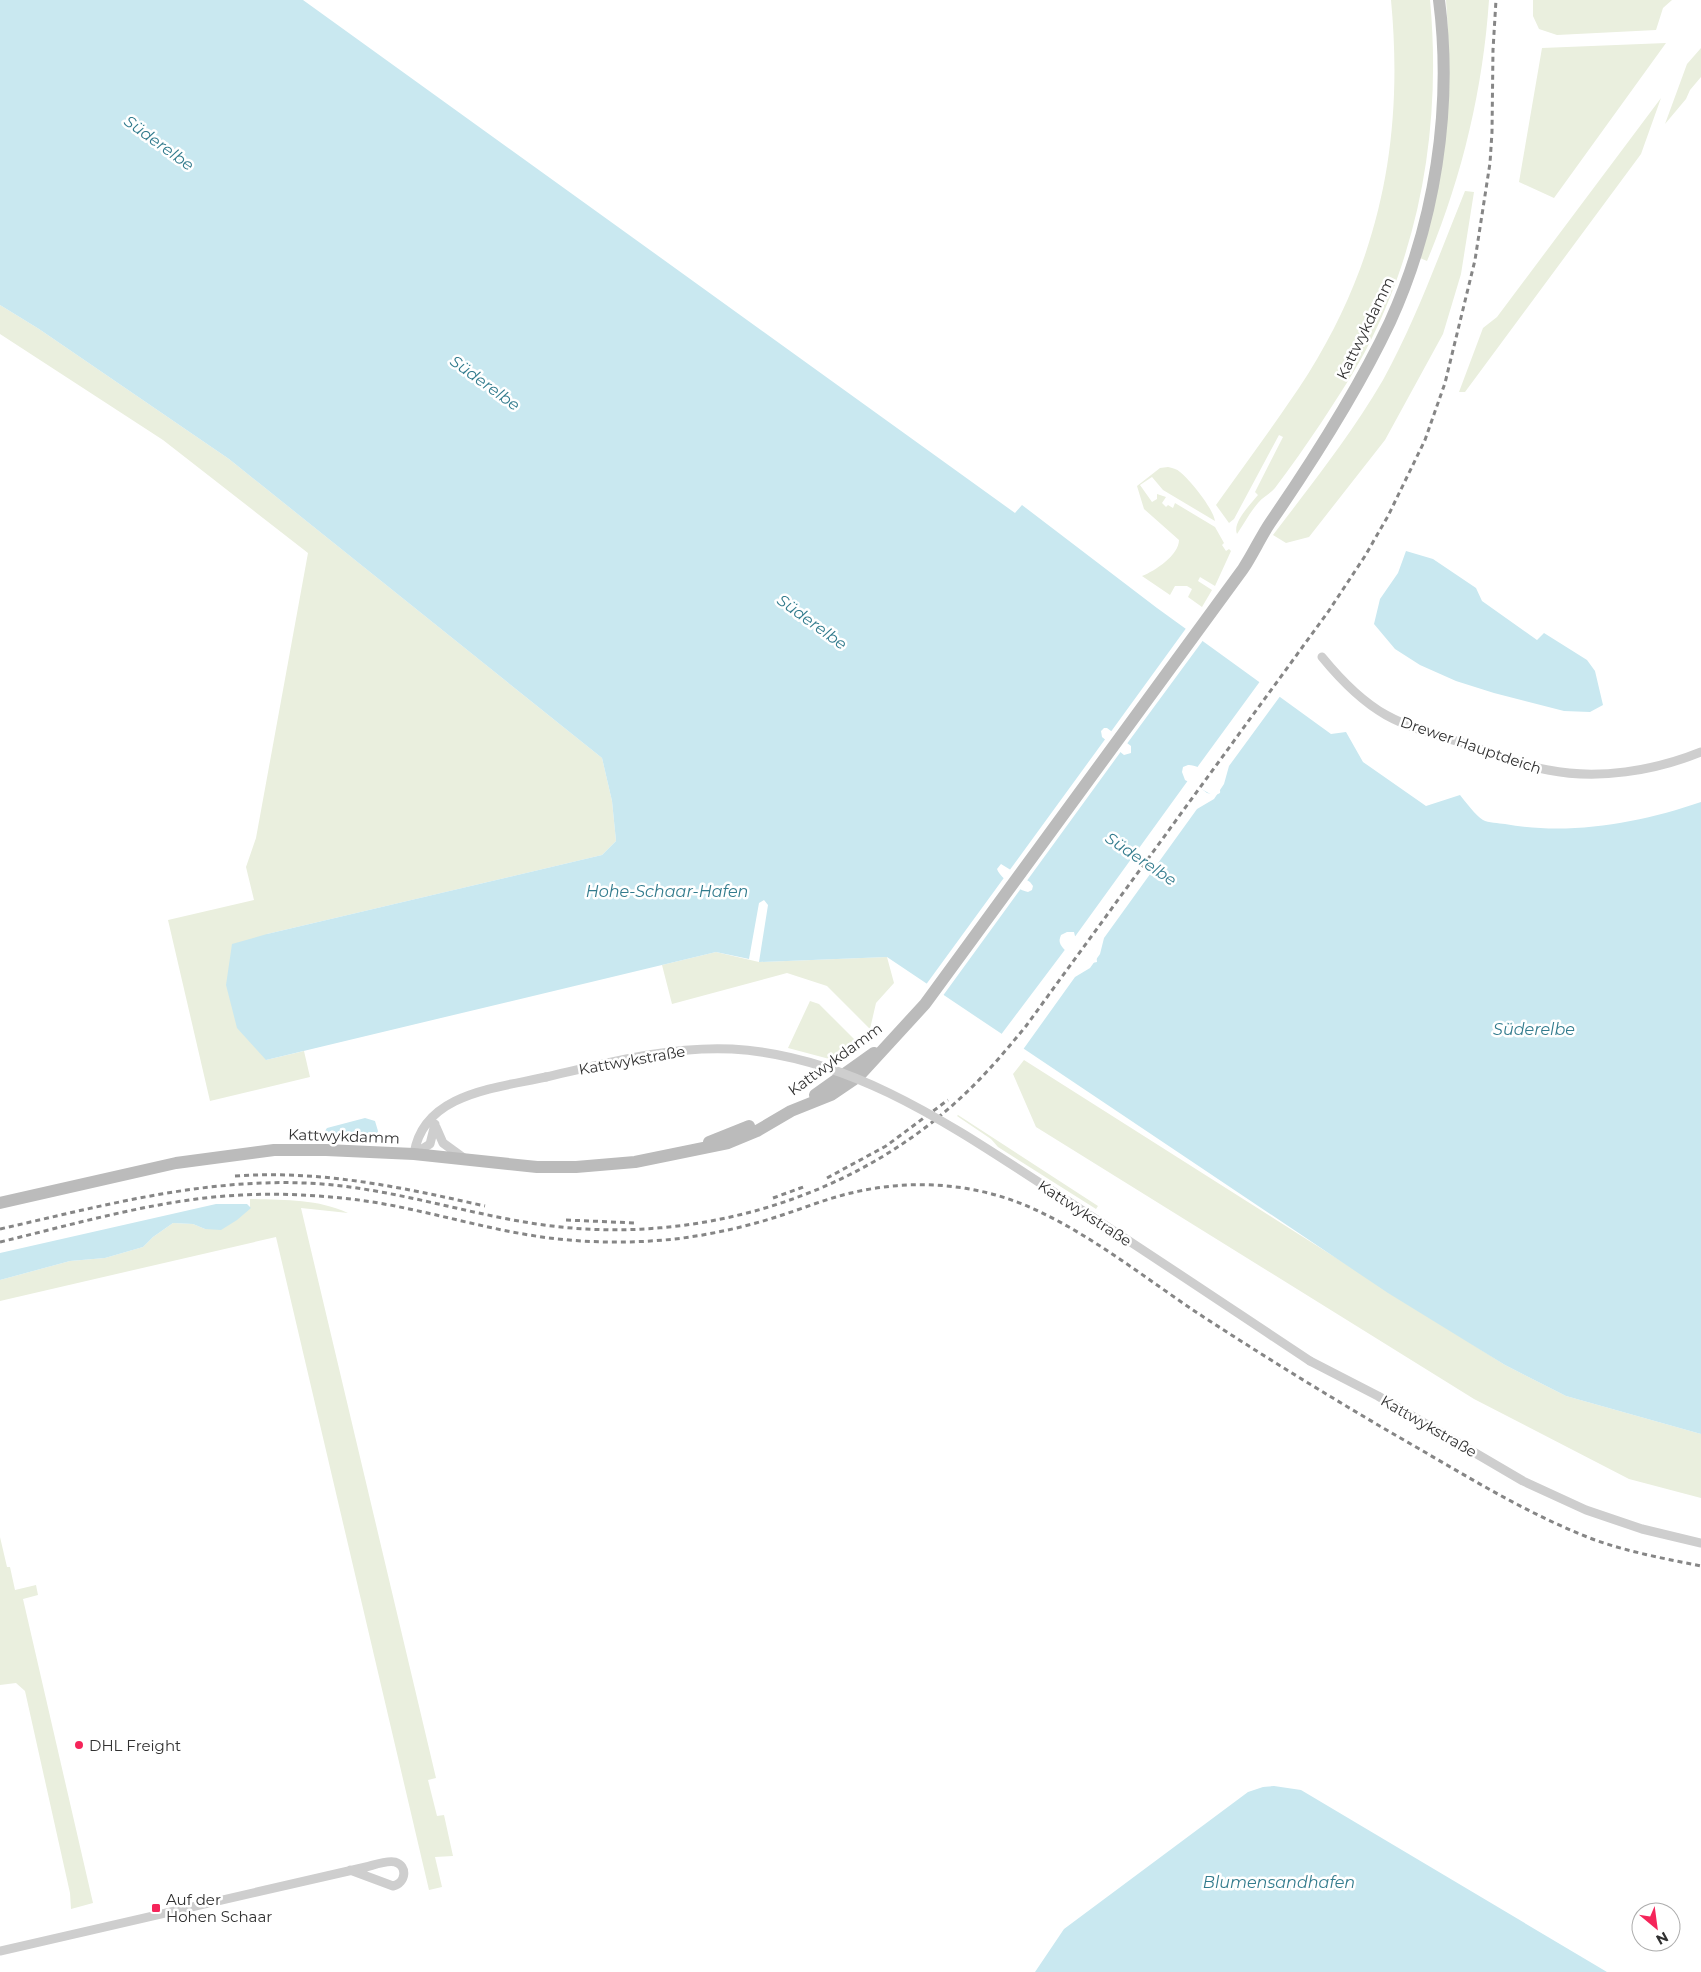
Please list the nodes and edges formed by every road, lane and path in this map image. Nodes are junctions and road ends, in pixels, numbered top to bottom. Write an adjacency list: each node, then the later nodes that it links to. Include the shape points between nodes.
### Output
1 (1439, 0): 7 (main road, Kattwykdamm, via 1444,58 1442,114 1426,216 1402,290 1372,357 1314,458 1246,563 934,992 869,1062 770,1122 745,1127 691,1150 635,1162 537,1167)
2 (1322, 657): 3 (street, Drewer Hauptdeich, via 1352,689 1387,716 1548,770 1591,774 1636,771)
3 (1701, 752)
4 (435, 1117): 5 (street); 6 (street, Kattwykstraße, via 426,1123); 9 (street, Kattwykstraße, bridge, via 459,1098 657,1053 732,1049 774,1054 836,1070 886,1090 950,1127 1087,1213 1310,1361 1378,1396 1523,1481 1586,1510 1642,1529)
5 (436, 1128): 6 (street, via 430,1144); 7 (street, via 448,1147)
6 (414, 1154): 7 (main road, Kattwykdamm); 8 (main road, Kattwykdamm, via 310,1150 246,1153 176,1163)
7 (469, 1161)
8 (0, 1203)
9 (1701, 1543)
10 (350, 1870): 10 (street, via 393,1886 404,1880 402,1867 397,1862); 11 (street)
11 (0, 1951)

